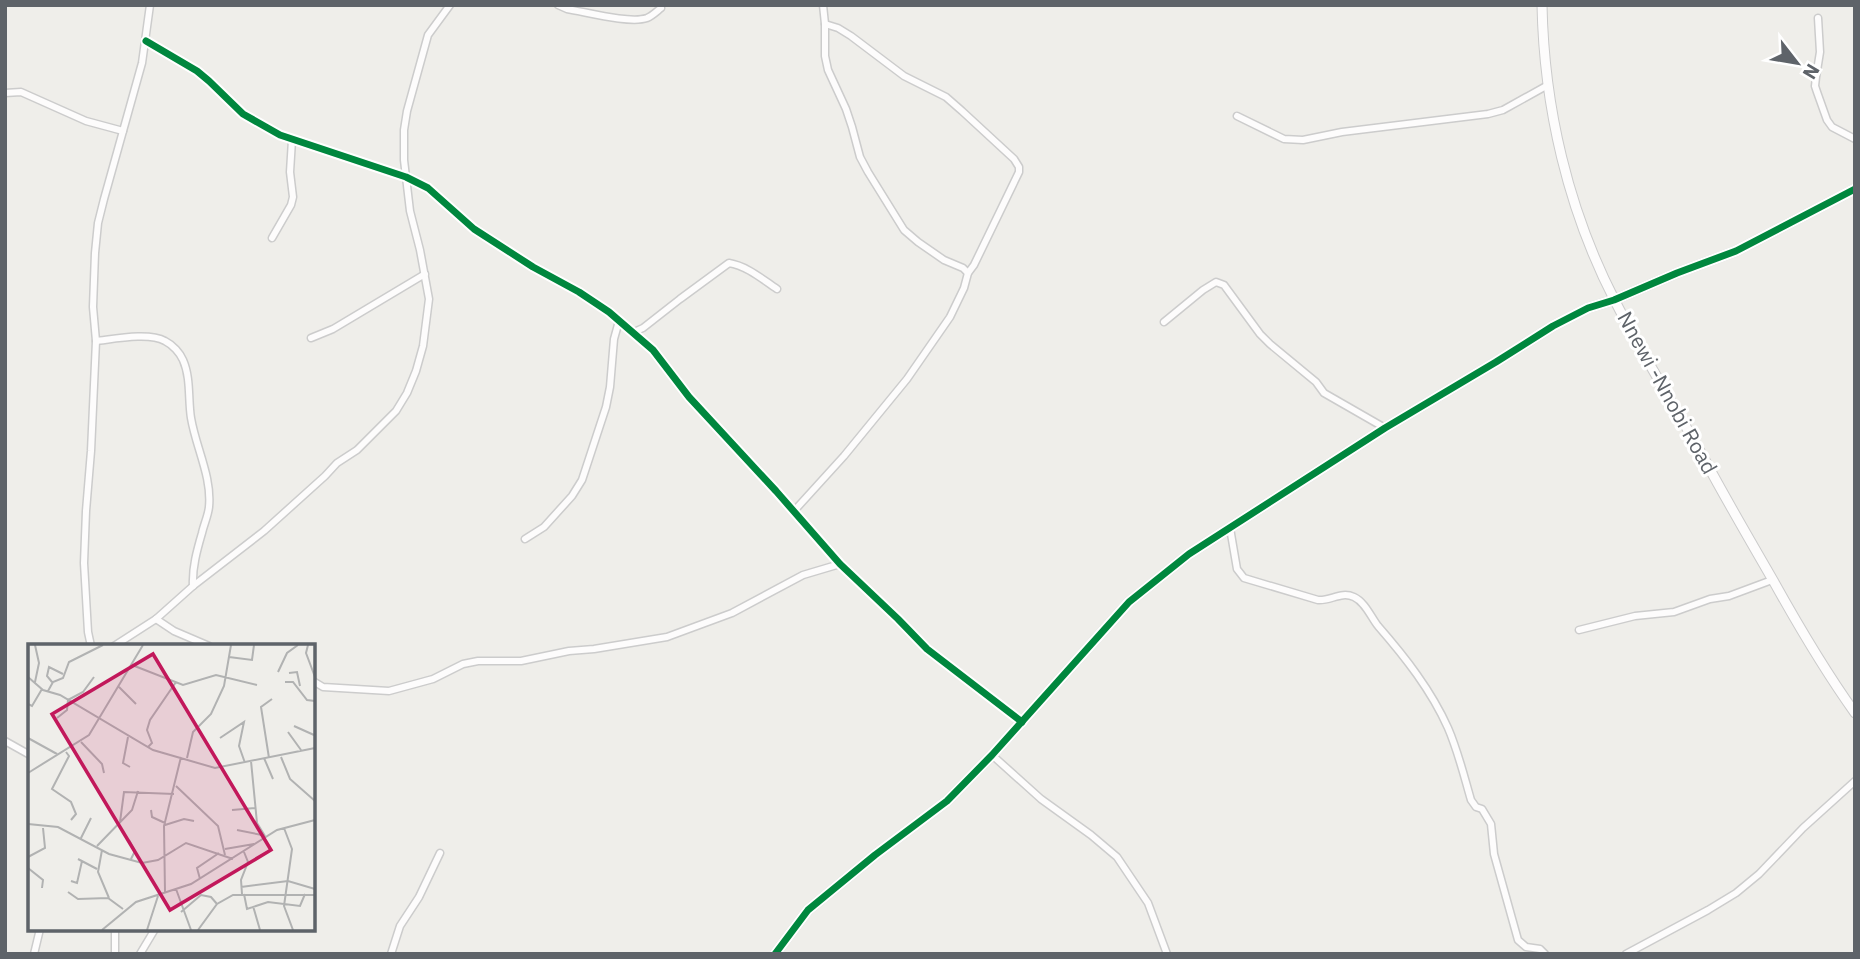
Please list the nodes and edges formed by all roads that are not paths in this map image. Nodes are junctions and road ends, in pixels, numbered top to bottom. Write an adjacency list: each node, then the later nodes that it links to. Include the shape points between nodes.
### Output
1 (150, 5): 9 (street)
2 (450, 5): 16 (street, via 428,35 407,111)
3 (558, 5): 6 (street, via 643,20)
4 (823, 5): 8 (street)
5 (1542, 5): 10 (street, Nnewi -Nnobi Road)
6 (661, 8)
7 (1818, 18): 14 (street, via 1816,92 1832,128)
8 (825, 24): 19 (street, via 828,70 868,172 904,230); 19 (street, via 851,36 904,76 946,97 1017,164 1020,172)
9 (146, 41): 13 (street); 15 (street, via 197,71 243,114)
10 (1548, 85): 12 (street, via 1488,114 1303,139 1284,139); 22 (street, Nnewi -Nnobi Road, via 1563,166)
11 (5, 93): 13 (street, via 21,92 86,121)
12 (1237, 116)
13 (123, 131): 27 (street, via 94,253)
14 (1855, 139)
15 (292, 140): 16 (street); 18 (street, via 293,197)
16 (406, 177): 20 (street); 23 (street, via 428,188 474,229)
17 (1855, 189): 22 (street, via 1736,251)
18 (272, 238)
19 (968, 273): 29 (street, via 950,317 907,379)
20 (425, 274): 26 (street); 34 (street, via 429,299 423,346 396,411 357,450)
21 (777, 289): 25 (street, via 729,263)
22 (1614, 300): 28 (street, via 1553,326); 33 (street, Nnewi -Nnobi Road)
23 (620, 321): 25 (street); 31 (street, via 606,407 583,480 544,527)
24 (1164, 322): 28 (street, via 1203,290 1216,282 1224,285 1260,334 1324,393)
25 (634, 332): 29 (street)
26 (311, 338)
27 (96, 341): 34 (street, via 155,337 173,346 184,361 191,421 209,495); 38 (street, via 84,563)
28 (1385, 428): 30 (street)
29 (794, 511): 32 (street)
30 (1230, 528): 42 (street, via 1129,601); 57 (street, via 1237,569 1244,578 1318,600 1339,594 1356,598 1406,658 1448,728 1471,800 1491,824 1494,853 1518,940)
31 (525, 539)
32 (841, 564): 40 (street, via 803,575 732,613 667,637 522,661 478,661 389,691 323,687); 42 (street, via 927,649)
33 (1772, 580): 36 (street, via 1674,612); 41 (street, Nnewi -Nnobi Road)
34 (193, 586): 35 (street)
35 (156, 619): 37 (street); 39 (street)
36 (1579, 630)
37 (196, 643)
38 (91, 644)
39 (117, 644)
40 (315, 682)
41 (1855, 713)
42 (1022, 722): 45 (street)
43 (5, 741): 44 (street)
44 (28, 754)
45 (992, 755): 55 (street, via 947,801 808,910); 56 (street, via 1117,858 1148,903)
46 (1855, 781): 58 (street, via 1736,893)
47 (440, 853): 54 (street, via 400,926)
48 (40, 931): 51 (street)
49 (115, 931): 52 (street)
50 (154, 931): 53 (street)
51 (34, 954)
52 (115, 954)
53 (140, 954)
54 (391, 954)
55 (775, 954)
56 (1167, 954)
57 (1545, 954)
58 (1626, 954)

